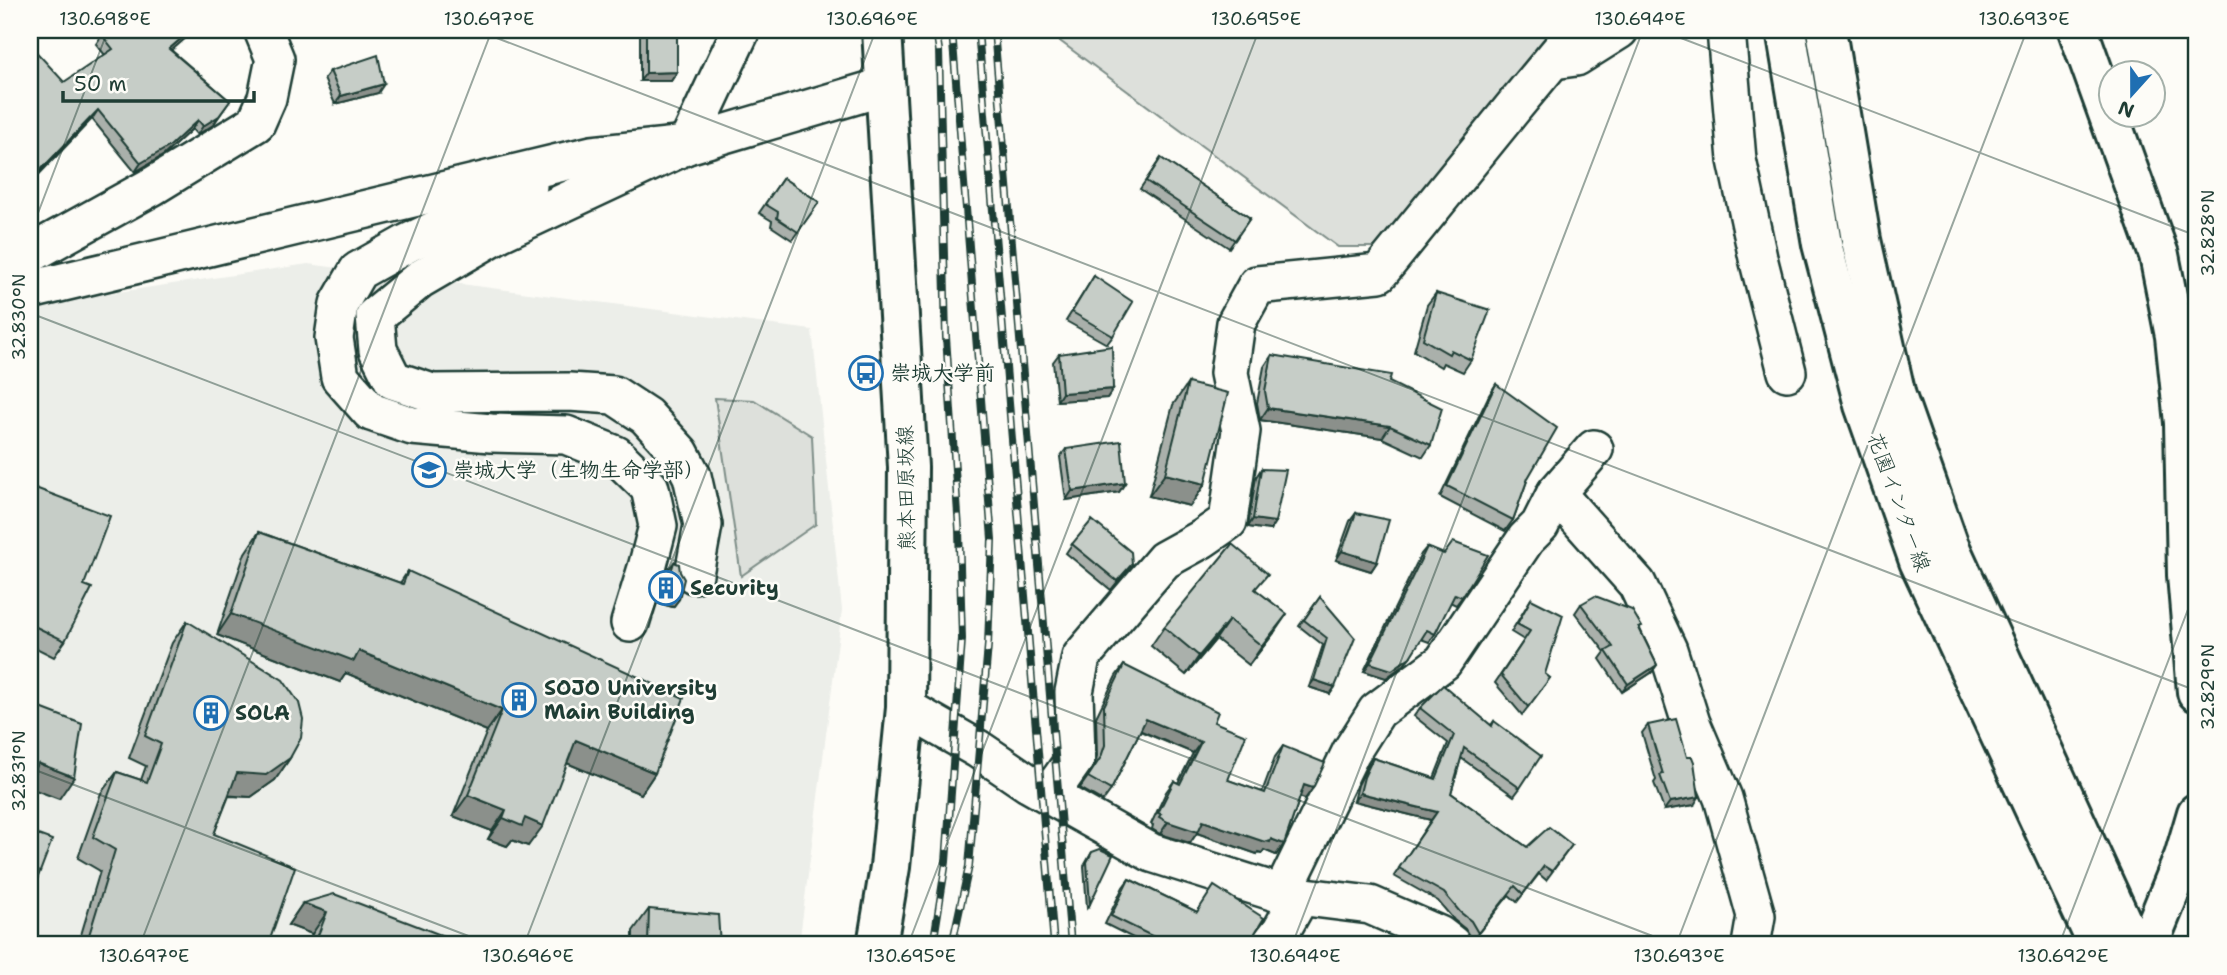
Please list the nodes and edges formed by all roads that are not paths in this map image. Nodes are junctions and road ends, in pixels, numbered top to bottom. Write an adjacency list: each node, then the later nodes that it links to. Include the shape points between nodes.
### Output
1 (263, 30): 14 (street, via 275,59 256,123)
2 (741, 30): 12 (street)
3 (883, 30): 11 (main road, 熊本田原坂線)
4 (1580, 30): 10 (street)
5 (1619, 30): 10 (street, via 1576,57)
6 (1726, 30): 16 (street, via 1737,160)
7 (1786, 30): 25 (main road, 花園インター線, via 1822,244 1864,405 1919,561)
8 (1826, 30): 25 (main road, 花園インター線, via 1861,240 1896,396 1949,546)
9 (2078, 30): 21 (main road, via 2159,255 2175,336 2184,422 2187,575)
10 (1551, 62): 23 (street, via 1379,273 1257,285 1236,323 1229,373 1241,431 1228,521 1164,561 1081,657 1074,692 1076,757)
11 (886, 86): 12 (street); 22 (main road, 熊本田原坂線, via 908,467)
12 (687, 145): 13 (street); 19 (street, via 499,233 420,279 374,316 378,350 393,380 432,393 614,395 646,416 680,453 692,476 703,525)
13 (592, 155): 15 (street); 20 (street, via 358,271 340,304 334,338 340,377 371,412 412,426 566,435 616,455 650,488 658,526)
14 (30, 254)
15 (30, 290)
16 (1787, 372)
17 (1594, 449): 18 (street)
18 (1556, 493): 26 (street, via 1540,525 1518,550 1443,662 1377,711 1352,752); 30 (street, via 1637,584 1668,650 1690,723 1723,798 1756,916)
19 (694, 574)
20 (630, 624)
21 (2197, 692)
22 (906, 708): 23 (street); 27 (main road, 熊本田原坂線)
23 (1050, 794): 26 (street, via 1152,853)
24 (2197, 813): 33 (main road)
25 (2074, 858): 31 (main road, 花園インター線); 32 (main road, 花園インター線)
26 (1291, 896): 28 (street, via 1281,931); 29 (street, via 1370,905)
27 (877, 945)
28 (1269, 945)
29 (1452, 945)
30 (1751, 945)
31 (2098, 945)
32 (2132, 945)
33 (2148, 945)

